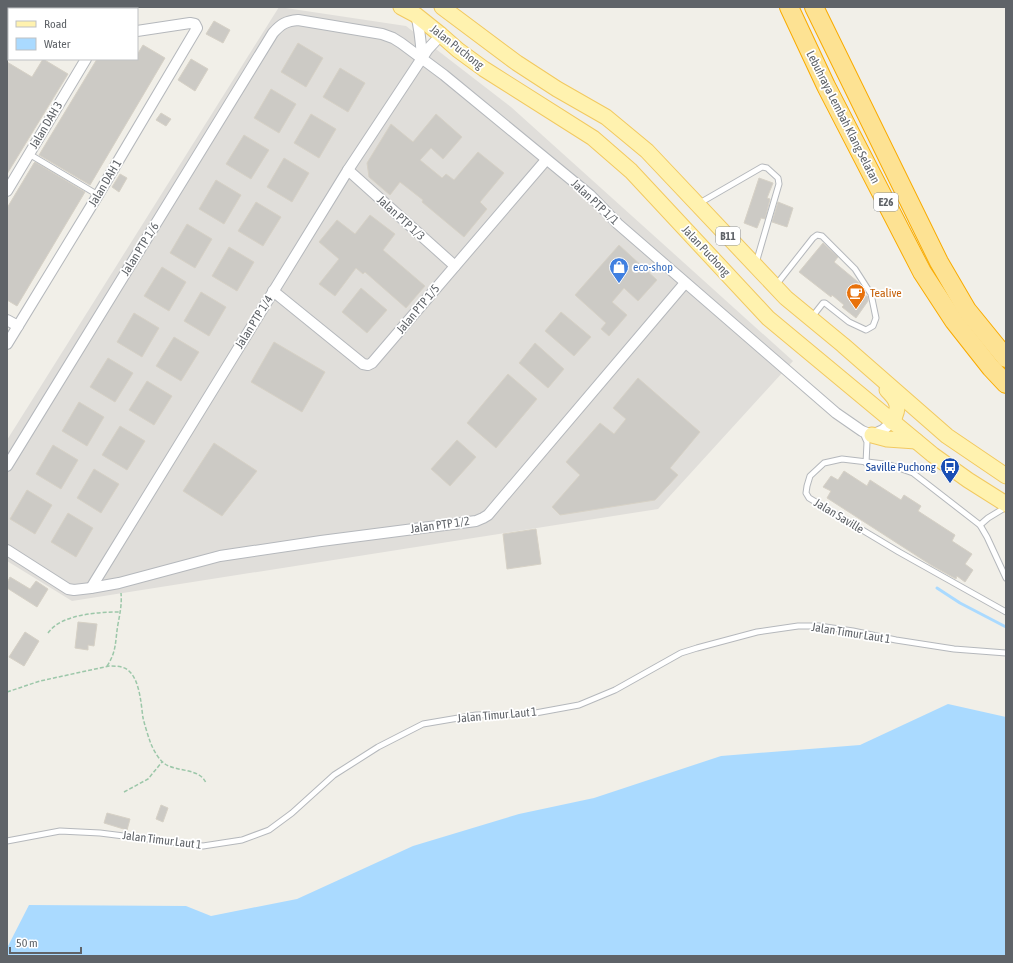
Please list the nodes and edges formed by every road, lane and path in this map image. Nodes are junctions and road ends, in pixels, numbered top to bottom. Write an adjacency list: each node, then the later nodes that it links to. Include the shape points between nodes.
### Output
1 (401, 7): 5 (main road, Jalan Puchong / B11)
2 (442, 7): 6 (main road, Jalan Puchong / B11)
3 (789, 7): 29 (highway, Lebuhraya Lembah Klang Selatan / E26, via 826,86 922,272 954,321)
4 (814, 7): 28 (highway, Lebuhraya Lembah Klang Selatan / E26, via 939,262 967,310)
5 (416, 15): 9 (main road, Jalan Puchong / B11); 10 (street)
6 (468, 27): 9 (main road, via 456,25); 17 (main road, Jalan Puchong / B11, via 517,63 606,117 648,150)
7 (138, 31): 16 (street, Jalan DAH 1, via 190,23 195,24 196,28)
8 (273, 33): 10 (street, Jalan PTP 1/1, via 290,20 298,20 382,34 393,38); 34 (street, Jalan PTP 1/6)
9 (441, 35): 10 (street, Jalan PTP 1/4); 30 (main road, Jalan Puchong / B11, via 484,69 593,138 631,171 768,318)
10 (422, 58): 13 (street, Jalan PTP 1/1); 14 (street, Jalan PTP 1/4)
11 (85, 60): 12 (street, Jalan DAH 3)
12 (29, 154): 15 (street, Jalan DAH 3); 16 (lane)
13 (546, 160): 18 (street, Jalan PTP 1/5); 20 (street, Jalan PTP 1/1, via 590,195 618,224)
14 (348, 170): 18 (street, Jalan PTP 1/3); 22 (street, Jalan PTP 1/4)
15 (9, 184)
16 (98, 195): 25 (street, Jalan DAH 1)
17 (698, 204): 19 (main road, Jalan Puchong / B11); 19 (lane, via 762,167 767,168 778,178 779,184)
18 (454, 266): 22 (street, Jalan PTP 1/5, via 368,365 363,364)
19 (756, 266): 21 (main road, Jalan Puchong / B11)
20 (685, 283): 31 (street, Jalan PTP 1/1, via 836,413); 41 (street, Jalan PTP 1/2, via 483,518 220,556)
21 (775, 287): 23 (main road, Jalan Puchong / B11); 23 (lane, via 813,238 817,235 822,236 855,269 871,294 876,318 873,326 866,330 849,322 826,303)
22 (273, 291): 42 (street, Jalan PTP 1/4)
23 (810, 319): 27 (main road, Jalan Puchong / B11)
24 (7, 320): 25 (street)
25 (18, 326): 26 (street, Jalan DAH 1)
26 (7, 344)
27 (843, 345): 30 (main road, via 894,397 897,412); 35 (main road, Jalan Puchong / B11, via 948,436)
28 (1006, 358)
29 (1006, 384)
30 (892, 422): 31 (street, via 883,430); 32 (main road, Jalan Puchong / B11)
31 (867, 433): 32 (main road, via 887,439); 33 (lane)
32 (916, 441): 36 (main road, Jalan Puchong / B11, via 932,455)
33 (866, 462): 38 (lane, Jalan Saville, via 893,466 913,474); 44 (lane, Jalan Saville, via 842,459 824,463 810,476 806,493 809,498 899,552)
34 (7, 466)
35 (1006, 476)
36 (1006, 504)
37 (1006, 507): 38 (lane)
38 (980, 525): 40 (lane, Jalan Saville)
39 (7, 550): 42 (street, via 68,588)
40 (1006, 578)
41 (119, 583): 42 (street, Jalan PTP 1/2); 43 (path, via 122,604)
42 (91, 588)
43 (120, 612): 45 (path, via 83,614 64,621); 47 (path, via 114,653)
44 (1006, 612)
45 (48, 633)
46 (1006, 653): 52 (lane, Jalan Timur Laut 1, via 954,649 819,626 798,626 757,632 681,653 615,690 579,705 530,714 476,715 423,724 378,747 334,775 292,814 269,830 242,840 203,846 100,833 60,831)
47 (107, 667): 48 (path, via 40,681); 49 (path, via 122,667 134,676 152,745)
48 (7, 692)
49 (162, 762): 50 (path, via 173,768 194,773 204,778); 51 (path, via 148,779)
50 (206, 783)
51 (124, 792)
52 (7, 841)

